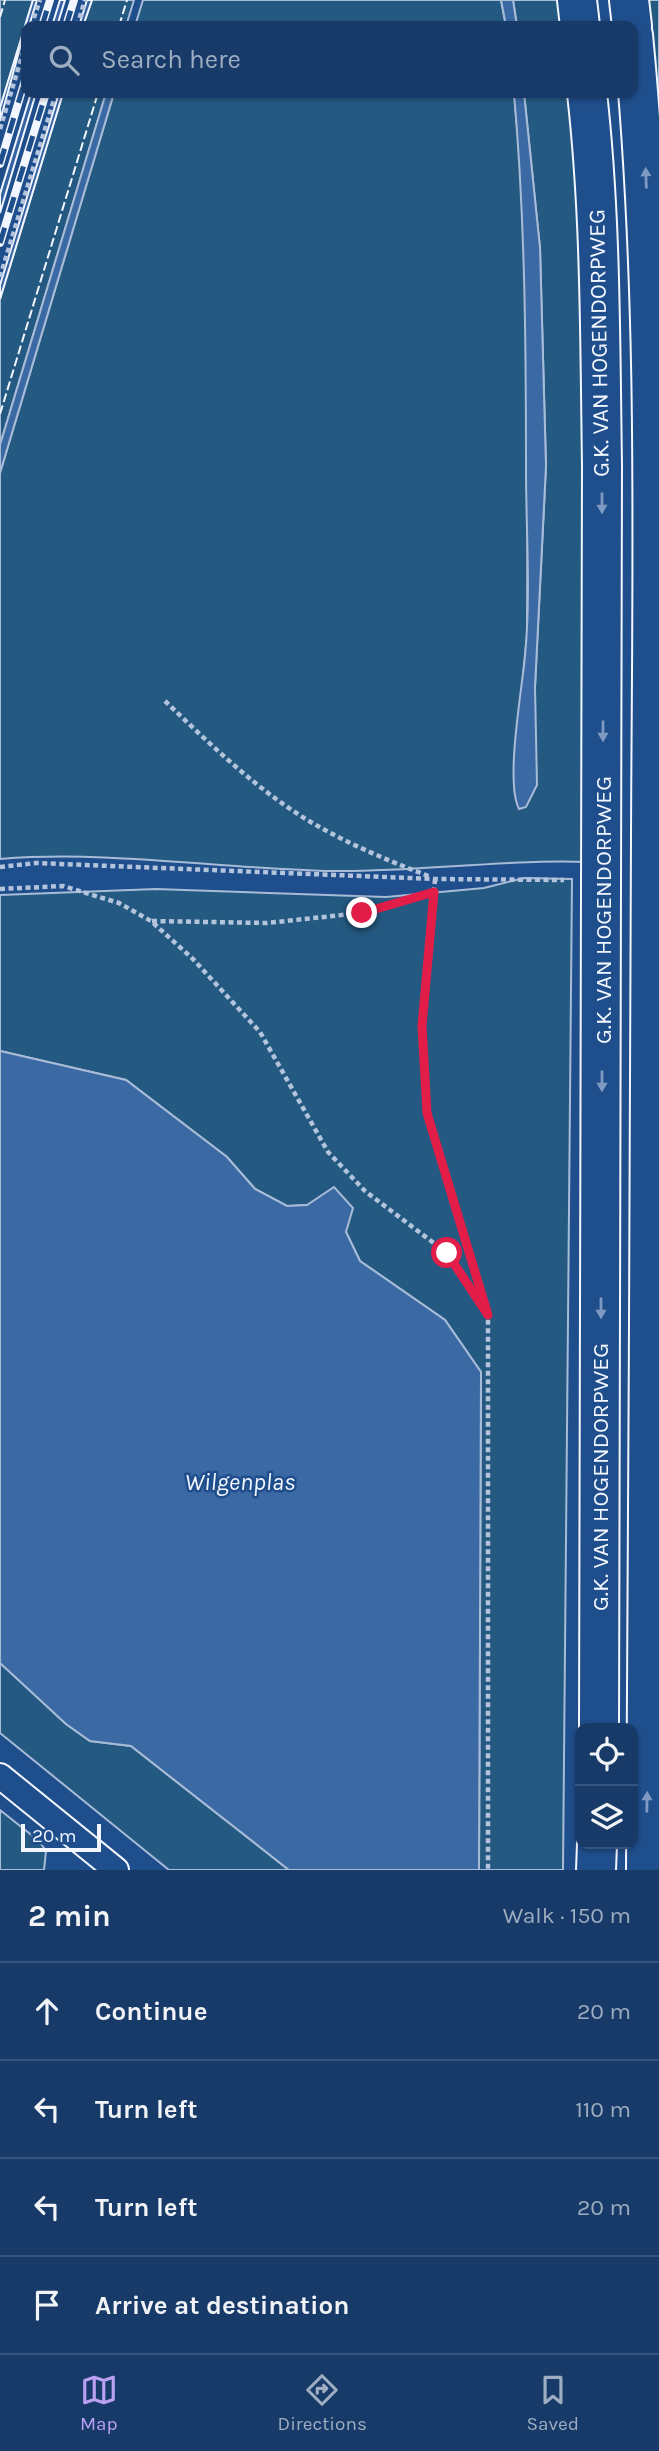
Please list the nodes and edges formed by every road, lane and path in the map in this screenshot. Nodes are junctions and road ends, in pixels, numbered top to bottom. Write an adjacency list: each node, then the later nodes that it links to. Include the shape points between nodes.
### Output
1 (40, 0): 5 (path)
2 (85, 0): 6 (path)
3 (577, 0): 7 (main road)
4 (629, 0): 8 (main road)
5 (33, 21)
6 (79, 21)
7 (579, 21)
8 (631, 21)
9 (21, 60): 13 (path)
10 (638, 82): 29 (main road, G.K. VAN HOGENDORPWEG, one-way to 10, via 652,681 650,303)
11 (54, 98): 14 (path)
12 (588, 98): 23 (main road, G.K. VAN HOGENDORPWEG, one-way to 23, via 600,291 602,479)
13 (0, 129)
14 (0, 277)
15 (165, 701): 17 (path, via 227,760 308,820 370,853)
16 (0, 867): 17 (path, via 36,863)
17 (435, 879): 18 (path); 20 (path)
18 (564, 880)
19 (0, 889): 21 (path, via 63,886 119,903)
20 (434, 892): 21 (path, via 362,913 267,923); 22 (path, via 422,1026 427,1113)
21 (151, 921): 22 (path, via 260,1032 328,1152 365,1191 447,1253)
22 (488, 1315): 27 (path)
23 (599, 1723)
24 (0, 1776): 26 (street)
25 (597, 1849): 28 (main road)
26 (115, 1870)
27 (488, 1870)
28 (596, 1870)
29 (646, 1870)

